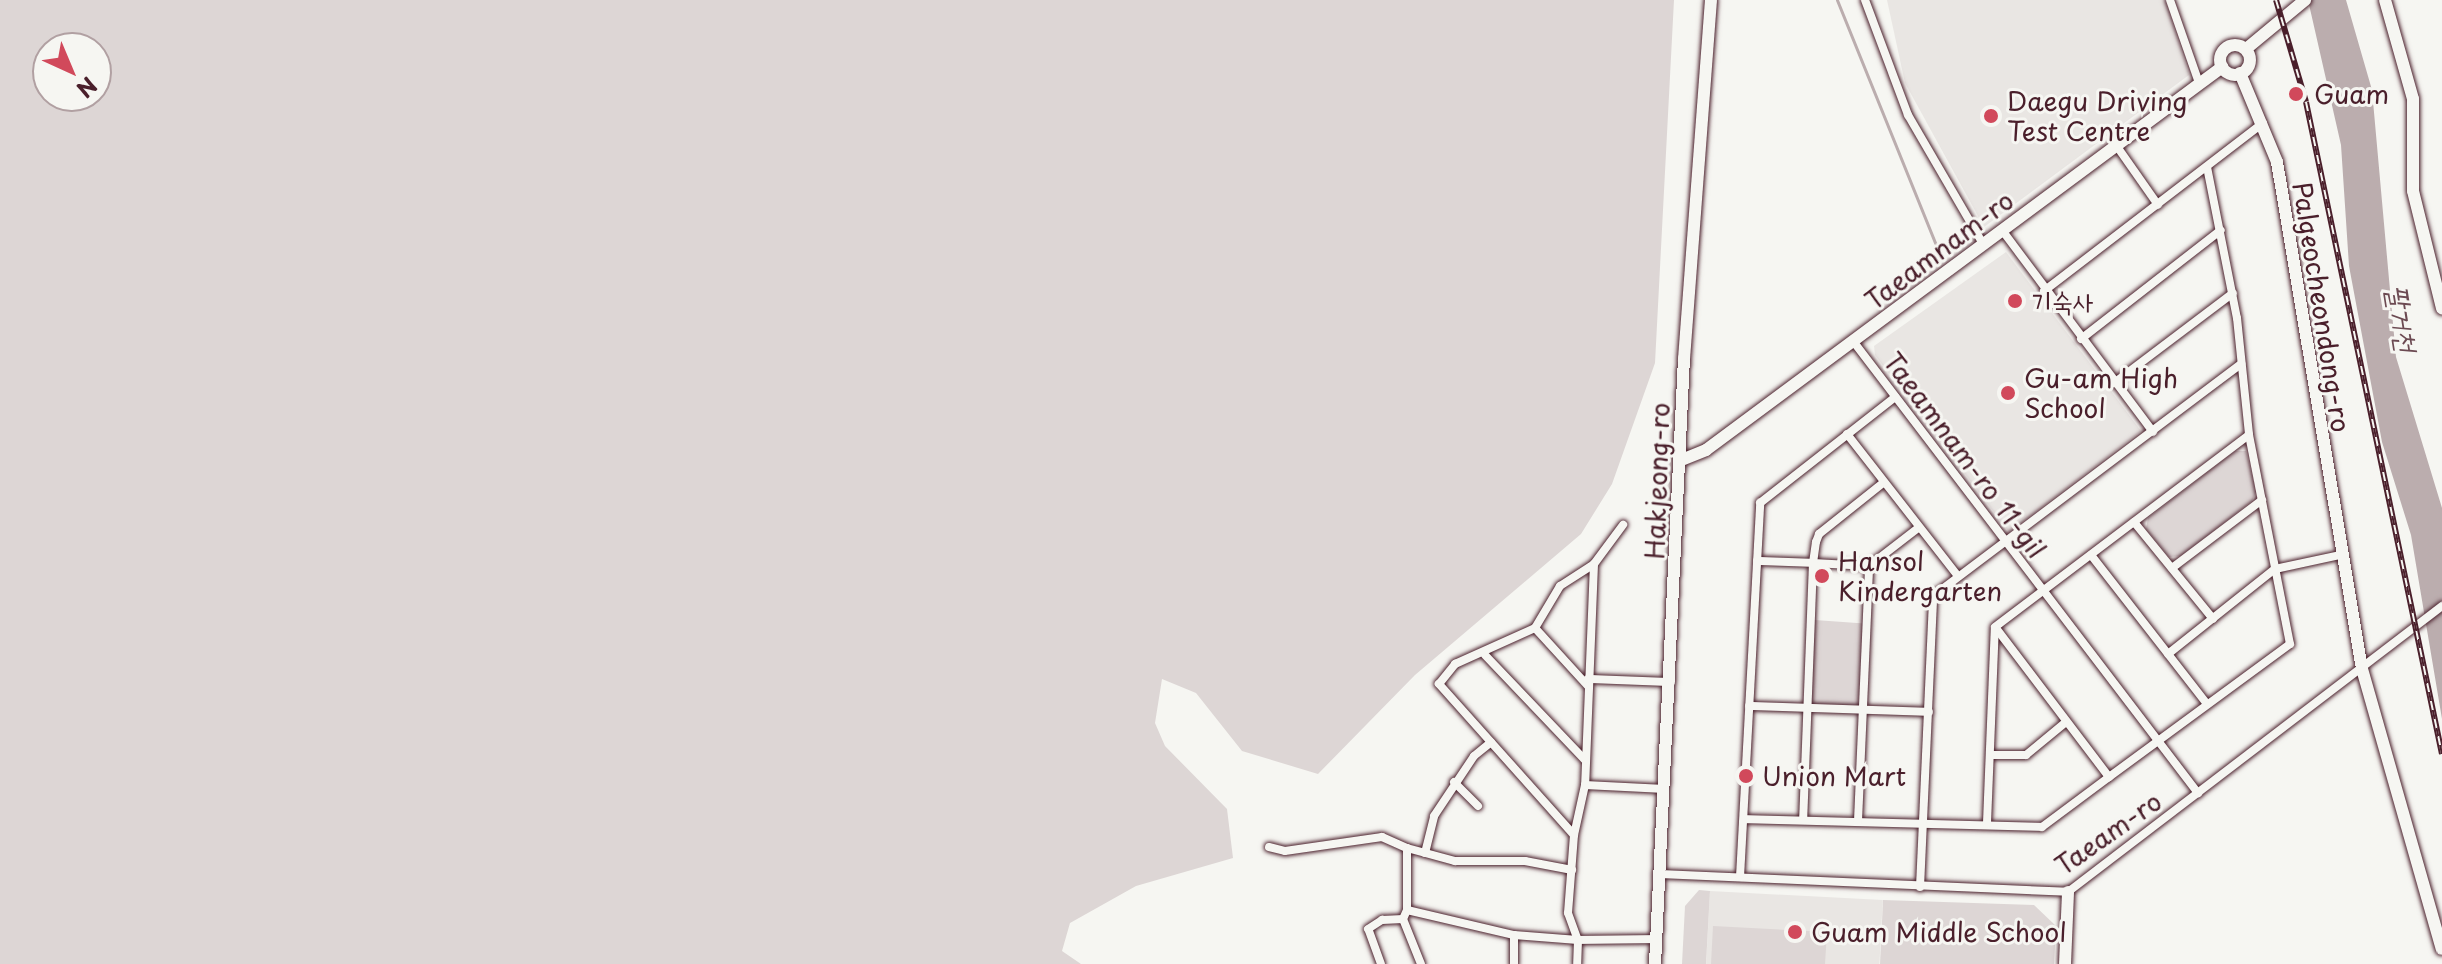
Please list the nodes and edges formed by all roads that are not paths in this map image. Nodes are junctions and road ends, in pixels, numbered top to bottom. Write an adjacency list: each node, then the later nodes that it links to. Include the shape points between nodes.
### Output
1 (1711, 0): 28 (main road, Hakjeong-ro)
2 (1865, 0): 16 (street, via 1908,115)
3 (2170, 0): 9 (street)
4 (2305, 0): 6 (main road)
5 (2385, 0): 19 (main road, via 2413,99 2413,191)
6 (2246, 49): 7 (main road, via 2237,45 2224,50); 8 (main road, via 2249,64)
7 (2222, 67): 8 (main road); 9 (main road, Taeamnam-ro)
8 (2240, 73): 10 (main road, Palgeocheondong-ro)
9 (2199, 83): 11 (main road, Taeamnam-ro)
10 (2264, 122): 12 (street); 36 (main road, Palgeocheondong-ro, via 2298,272)
11 (2116, 145): 13 (street); 14 (main road, Taeamnam-ro)
12 (2207, 167): 13 (street); 15 (street)
13 (2158, 205): 17 (street)
14 (2002, 230): 16 (main road, Taeamnam-ro); 17 (street)
15 (2221, 230): 18 (street); 20 (street)
16 (1983, 244): 21 (main road, Taeamnam-ro)
17 (2044, 291): 20 (street)
18 (2233, 293): 22 (street); 23 (street)
19 (2442, 308)
20 (2081, 339): 23 (street)
21 (1853, 341): 24 (street, Taeamnam-ro 11-gil); 28 (main road, Taeamnam-ro, via 1706,450)
22 (2241, 364): 25 (street); 27 (street)
23 (2114, 383): 25 (street)
24 (1895, 397): 26 (street); 34 (street, Taeamnam-ro 11-gil)
25 (2153, 432): 34 (street)
26 (1847, 434): 29 (street); 37 (street, via 1760,503)
27 (2249, 435): 30 (street); 31 (street, Taeamnam-ro 11-gil)
28 (1679, 461): 52 (main road, Hakjeong-ro)
29 (1883, 483): 33 (street); 38 (street, via 1819,534)
30 (2262, 500): 41 (street); 42 (street)
31 (2134, 522): 35 (street, Taeamnam-ro 11-gil); 41 (street)
32 (1623, 525): 39 (street)
33 (1918, 528): 40 (street); 43 (street)
34 (2007, 541): 43 (street); 44 (street, Taeamnam-ro 11-gil)
35 (2091, 555): 44 (street, Taeamnam-ro 11-gil); 49 (street)
36 (2340, 555): 42 (street); 51 (main road, Palgeocheondong-ro)
37 (1757, 561): 38 (street); 55 (street)
38 (1813, 563): 40 (street); 56 (street)
39 (1594, 564): 48 (street, via 1560,586); 53 (street)
40 (1869, 566): 57 (street)
41 (2172, 568): 46 (street)
42 (2275, 569): 46 (street); 54 (street, via 2290,644)
43 (1958, 576): 58 (street, via 1933,596)
44 (2045, 592): 47 (street, Taeamnam-ro 11-gil); 60 (street, Taeamnam-ro 11-gil)
45 (2442, 606): 51 (street, Taeam-ro)
46 (2213, 619): 49 (street)
47 (1995, 627): 59 (street); 62 (street)
48 (1535, 628): 50 (street); 53 (street)
49 (2168, 654): 54 (street)
50 (1485, 655): 61 (street, via 1455,664 1439,684); 63 (street)
51 (2362, 669): 68 (street, Taeam-ro); 88 (main road, Palgeocheondong-ro)
52 (1672, 682): 53 (street); 67 (main road, Hakjeong-ro)
53 (1588, 683): 63 (street)
54 (2207, 704): 60 (street)
55 (1749, 706): 56 (street); 70 (street)
56 (1809, 708): 57 (street); 71 (street)
57 (1863, 709): 58 (street); 72 (street)
58 (1929, 712): 73 (street)
59 (2066, 722): 62 (street, via 2026,755); 64 (street)
60 (2158, 740): 64 (street); 68 (street, Taeamnam-ro 11-gil)
61 (1491, 742): 65 (street); 75 (street)
62 (1990, 755): 74 (street)
63 (1585, 760): 66 (street)
64 (2109, 777): 74 (street, via 2042,827)
65 (1454, 782): 69 (street); 78 (street, via 1434,816)
66 (1585, 785): 67 (street); 75 (street)
67 (1666, 789): 80 (main road, Hakjeong-ro)
68 (2198, 793): 83 (street, Taeam-ro)
69 (1478, 806)
70 (1744, 819): 71 (street); 81 (street)
71 (1803, 820): 72 (street)
72 (1858, 821): 73 (street)
73 (1924, 823): 74 (street); 82 (street)
74 (1987, 823)
75 (1574, 835): 79 (street)
76 (1269, 847): 77 (street, via 1285,851 1382,837)
77 (1407, 848): 78 (street); 84 (street)
78 (1425, 853): 79 (street, via 1455,861 1525,861)
79 (1572, 870): 87 (street, via 1568,913)
80 (1660, 874): 81 (street, Taeam-ro); 86 (main road, Hakjeong-ro)
81 (1740, 877): 82 (street, Taeam-ro)
82 (1920, 887): 83 (street, Taeam-ro)
83 (2068, 892): 94 (main road)
84 (1405, 915): 85 (street); 89 (street, via 1368,929); 90 (street)
85 (1514, 935): 87 (street); 91 (street)
86 (1656, 939): 87 (street); 93 (main road, Hakjeong-ro)
87 (1578, 940): 92 (street)
88 (2442, 949)
89 (1381, 964)
90 (1421, 964)
91 (1514, 964)
92 (1577, 964)
93 (1655, 964)
94 (2065, 964)

